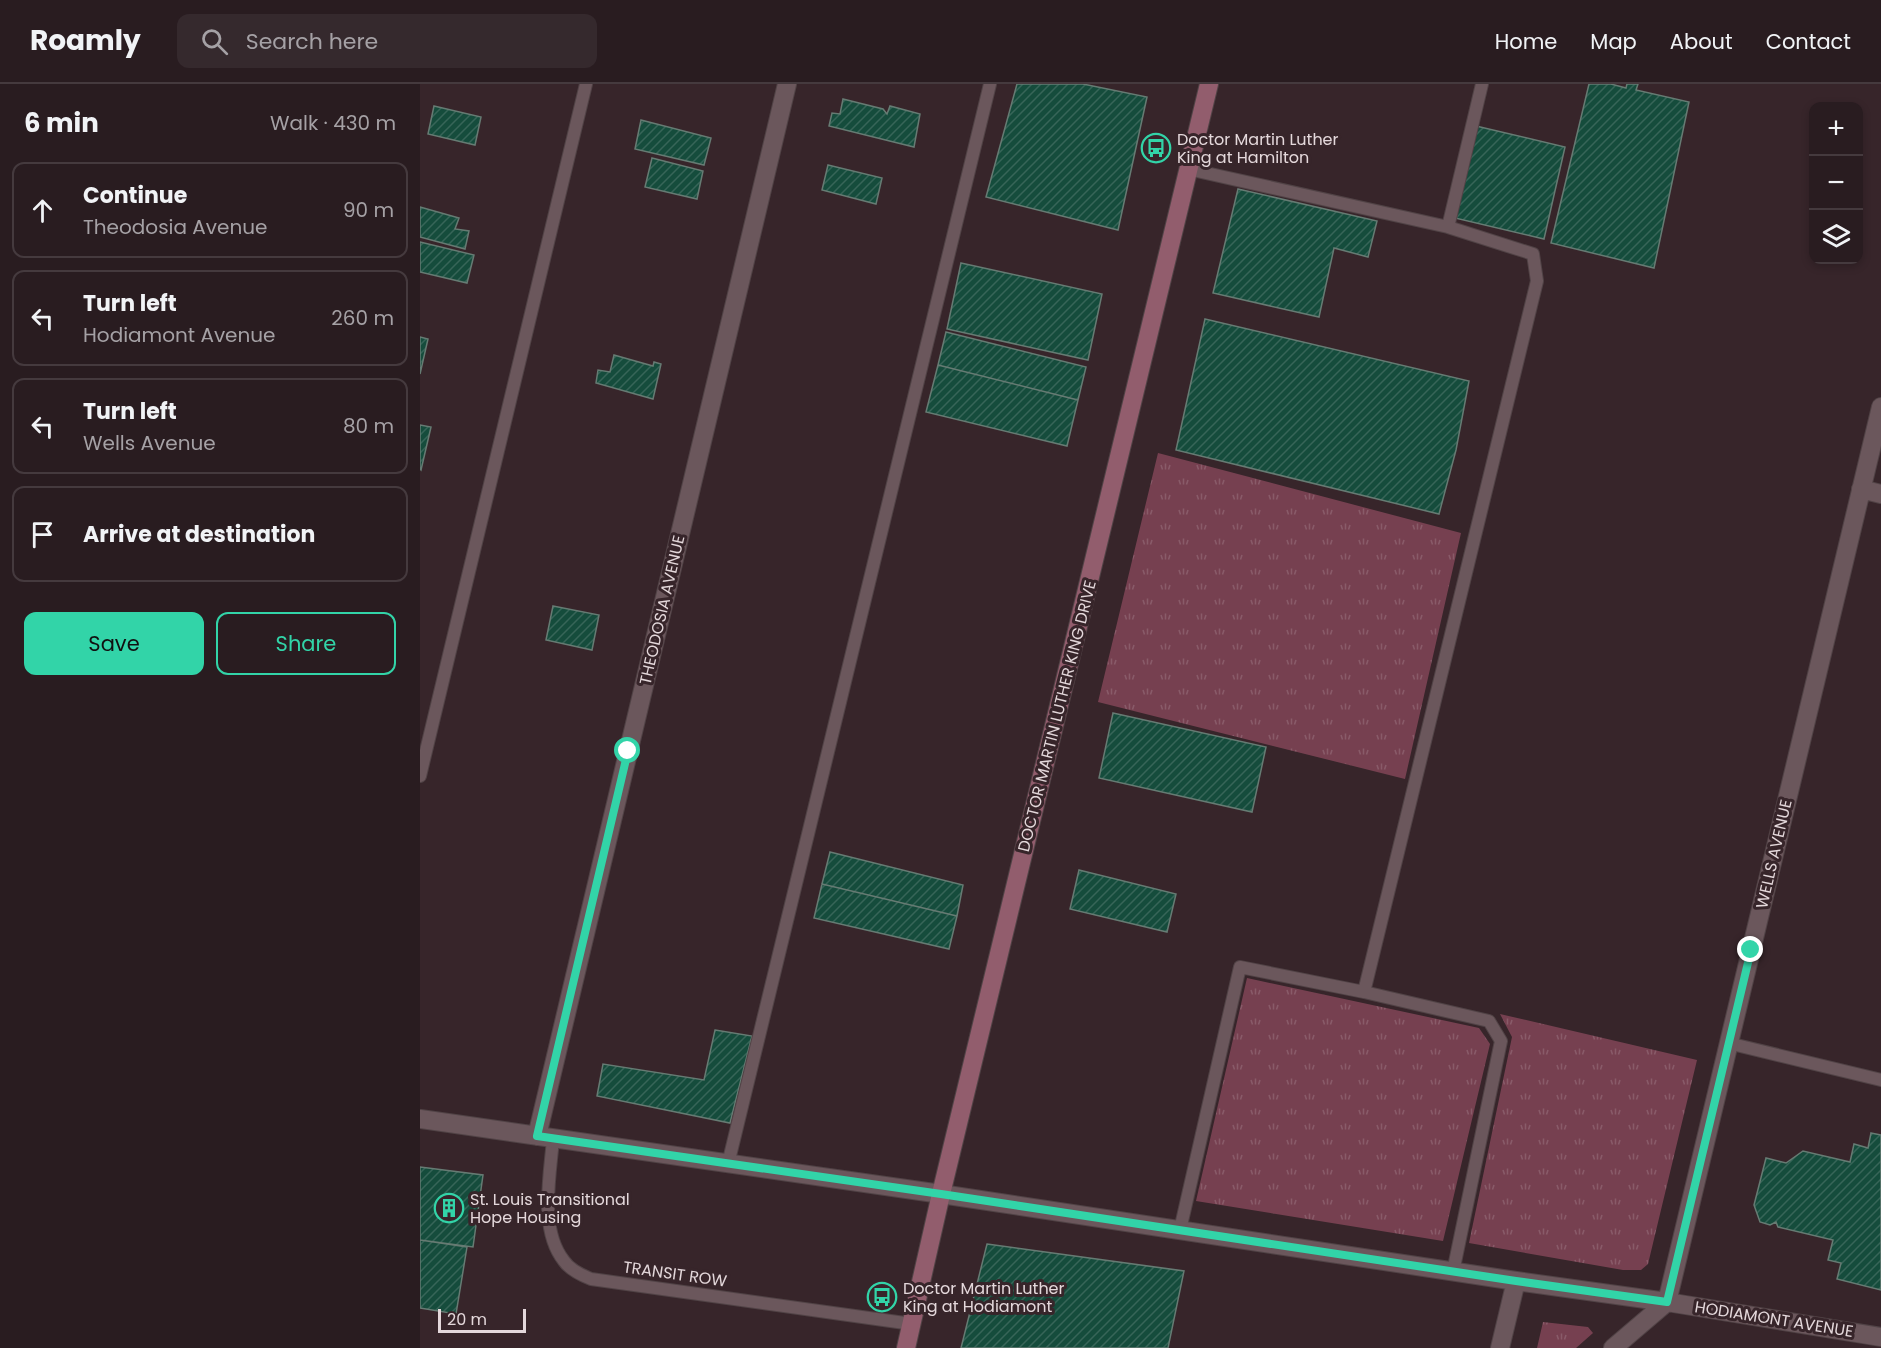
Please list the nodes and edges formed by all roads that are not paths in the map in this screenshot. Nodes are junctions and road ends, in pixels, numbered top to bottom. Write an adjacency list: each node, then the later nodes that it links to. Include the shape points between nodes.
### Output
1 (586, 84): 11 (lane)
2 (787, 84): 16 (street, THEODOSIA AVENUE)
3 (990, 84): 17 (lane)
4 (1209, 84): 6 (main road, DOCTOR MARTIN LUTHER KING DRIVE)
5 (1482, 84): 7 (lane)
6 (1188, 169): 7 (lane); 18 (main road, DOCTOR MARTIN LUTHER KING DRIVE)
7 (1448, 227): 12 (lane, via 1533,254 1537,281)
8 (1881, 407): 9 (street, WELLS AVENUE)
9 (1861, 489): 10 (street); 13 (street, WELLS AVENUE)
10 (1881, 494)
11 (420, 777)
12 (1364, 992): 19 (lane, via 1240,967); 20 (lane, via 1489,1021 1501,1041)
13 (1728, 1043): 14 (lane); 22 (street, WELLS AVENUE)
14 (1881, 1080)
15 (420, 1119): 16 (street, HODIAMONT AVENUE)
16 (545, 1137): 17 (street, HODIAMONT AVENUE); 23 (lane, TRANSIT ROW, via 547,1205 553,1242 564,1262 576,1272 591,1279)
17 (728, 1164): 18 (street, HODIAMONT AVENUE)
18 (941, 1194): 19 (street, HODIAMONT AVENUE); 23 (main road, DOCTOR MARTIN LUTHER KING DRIVE)
19 (1180, 1230): 20 (street, HODIAMONT AVENUE)
20 (1453, 1272): 21 (street, HODIAMONT AVENUE)
21 (1516, 1281): 22 (street, HODIAMONT AVENUE); 26 (street)
22 (1667, 1302): 24 (street, HODIAMONT AVENUE); 27 (street)
23 (912, 1324): 25 (main road, DOCTOR MARTIN LUTHER KING DRIVE)
24 (1881, 1336)
25 (906, 1348)
26 (1500, 1348)
27 (1613, 1348)

